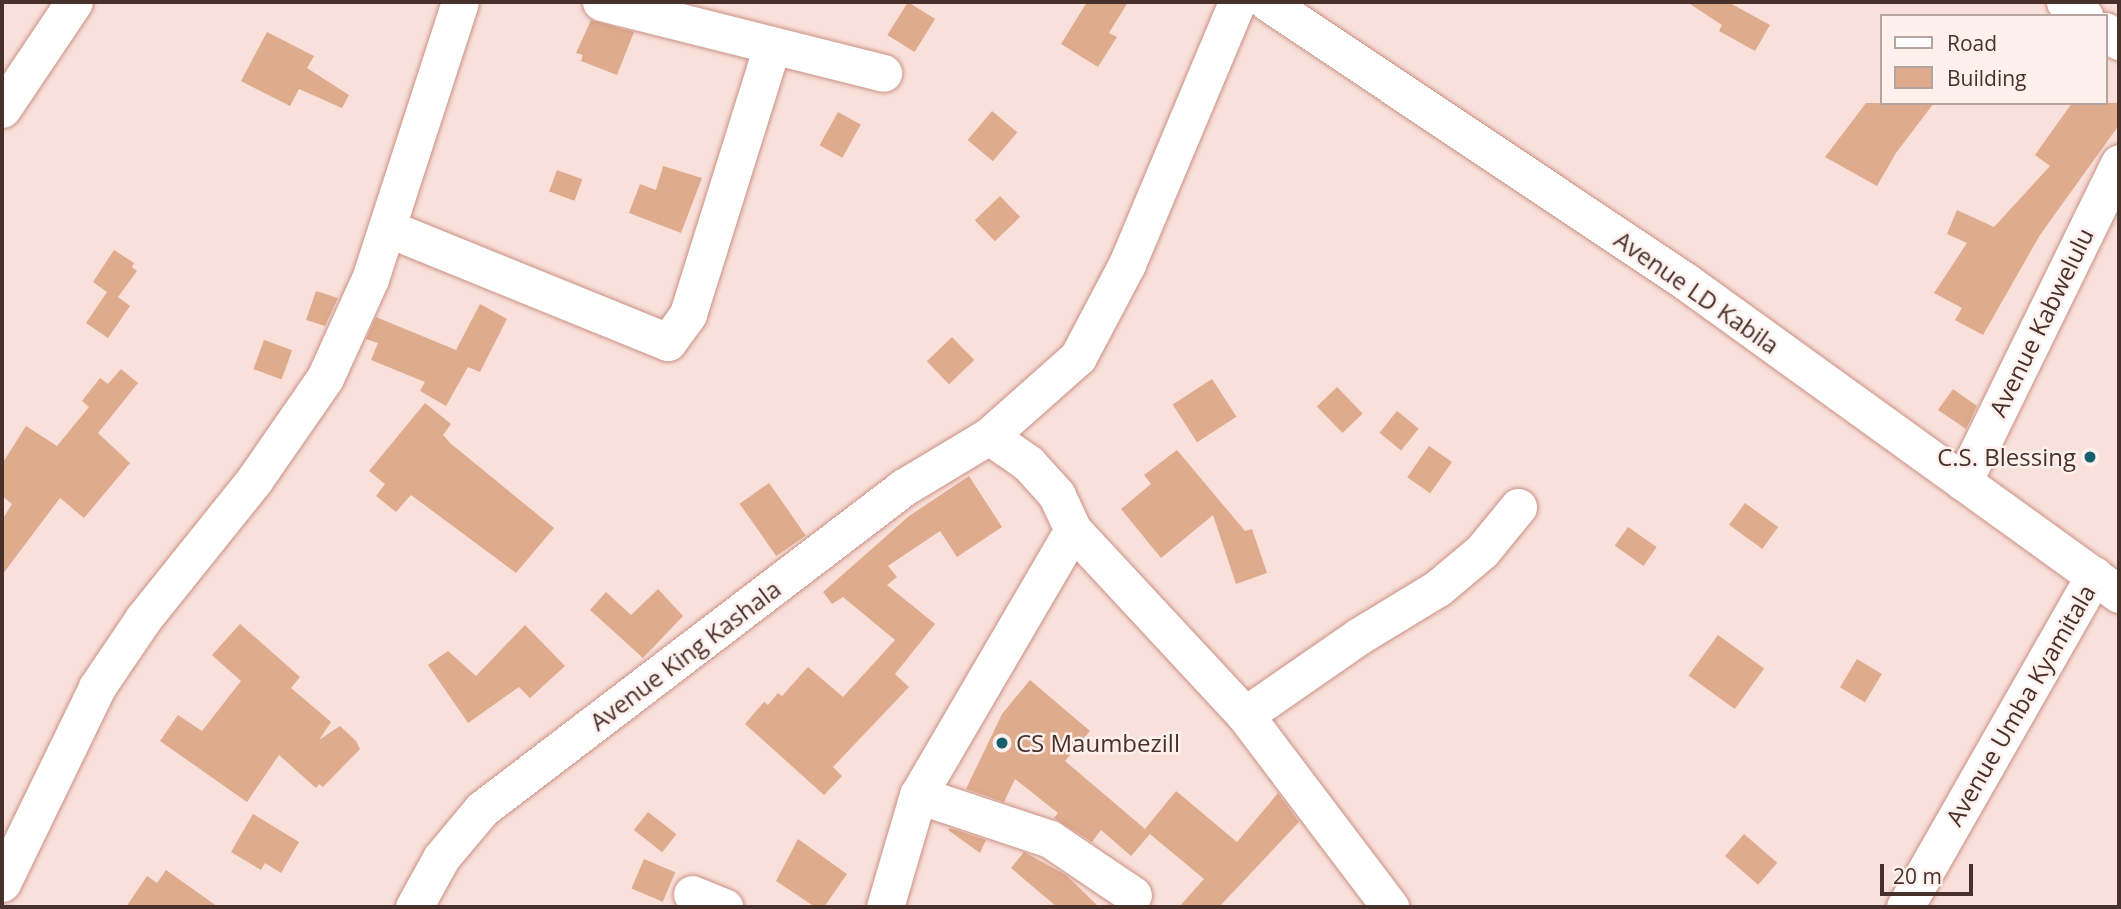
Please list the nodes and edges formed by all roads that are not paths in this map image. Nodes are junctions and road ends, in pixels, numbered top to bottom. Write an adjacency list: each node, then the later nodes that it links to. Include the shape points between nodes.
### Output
1 (74, 2): 10 (street)
2 (460, 2): 12 (street)
3 (601, 2): 8 (street)
4 (1237, 2): 13 (street, Avenue King Kashala, via 1127,264 1078,357)
5 (1267, 2): 14 (street, Avenue LD Kabila, via 1685,281)
6 (2065, 2): 7 (street)
7 (2081, 14)
8 (772, 46): 9 (street); 12 (street, via 688,314 668,342)
9 (883, 73)
10 (2, 108)
11 (2119, 163): 14 (street, Avenue Kabwelulu)
12 (387, 228): 20 (street, via 370,279 325,378 255,479 143,619 97,687)
13 (989, 436): 16 (street, via 1028,463 1057,495); 22 (street, Avenue King Kashala, via 904,487 482,809 441,858)
14 (1963, 482): 17 (street, Avenue LD Kabila)
15 (1518, 507): 18 (street, via 1482,551 1438,588)
16 (1073, 530): 18 (street); 19 (street)
17 (2107, 585): 25 (street, Avenue Umba Kyamitala)
18 (1245, 715): 24 (street)
19 (918, 795): 21 (street, via 1050,839); 23 (street)
20 (2, 884)
21 (1133, 895)
22 (414, 907)
23 (885, 907)
24 (1390, 907)
25 (1905, 907)

